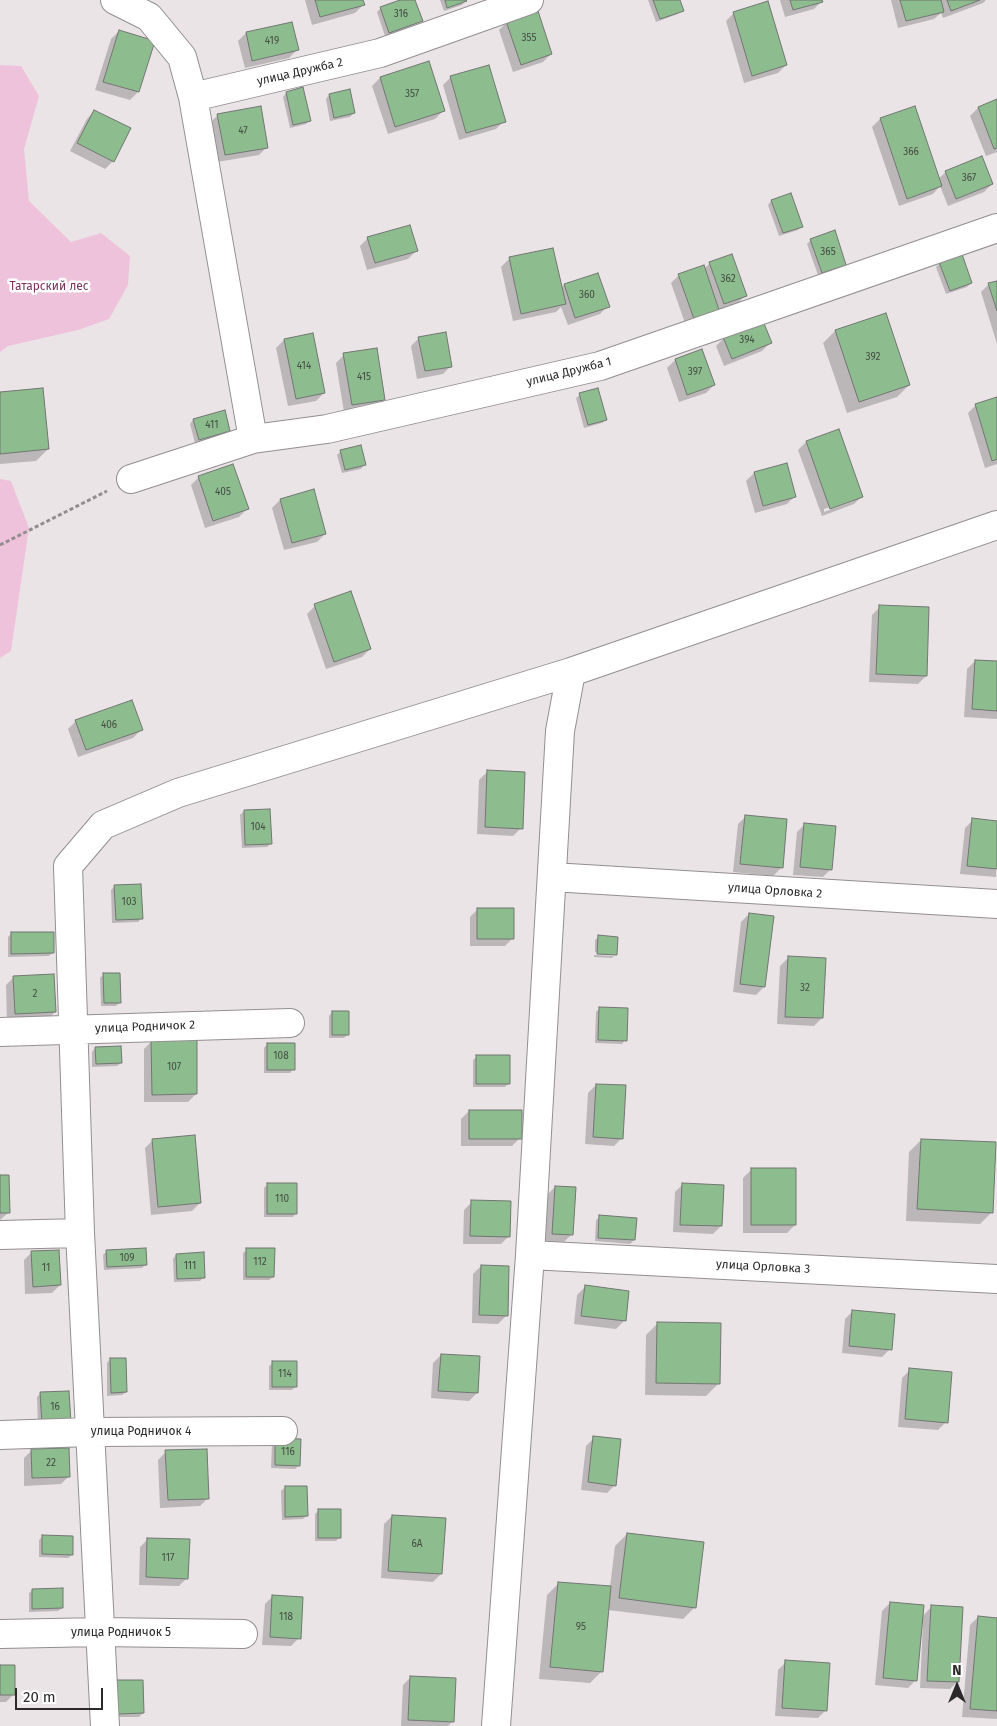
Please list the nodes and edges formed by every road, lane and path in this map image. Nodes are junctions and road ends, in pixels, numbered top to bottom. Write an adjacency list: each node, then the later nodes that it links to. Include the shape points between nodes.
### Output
1 (115, 0): 3 (street, via 149,18 182,57)
2 (529, 0): 3 (street, улица Дружба 2, via 380,53)
3 (193, 97): 5 (street)
4 (997, 228): 5 (street, улица Дружба 1, via 600,366 327,429)
5 (253, 438): 6 (street, улица Дружба 1)
6 (131, 479): 8 (path)
7 (996, 530): 9 (street)
8 (0, 545)
9 (571, 672): 10 (street, via 560,731); 13 (street, via 178,794 103,825 68,866)
10 (552, 877): 11 (street, улица Орловка 2); 17 (street)
11 (997, 904)
12 (290, 1023): 13 (street, улица Родничок 2)
13 (74, 1029): 14 (street, улица Родничок 2); 15 (street)
14 (0, 1032)
15 (80, 1233): 16 (street); 20 (street)
16 (0, 1235)
17 (530, 1255): 18 (street, улица Орловка 3); 26 (street)
18 (997, 1279)
19 (282, 1431): 20 (street, улица Родничок 4)
20 (90, 1432): 21 (street, улица Родничок 4); 22 (street)
21 (0, 1435)
22 (100, 1632): 23 (street, улица Родничок 5); 24 (street, улица Родничок 5); 25 (street)
23 (0, 1634)
24 (243, 1634)
25 (105, 1726)
26 (496, 1726)

